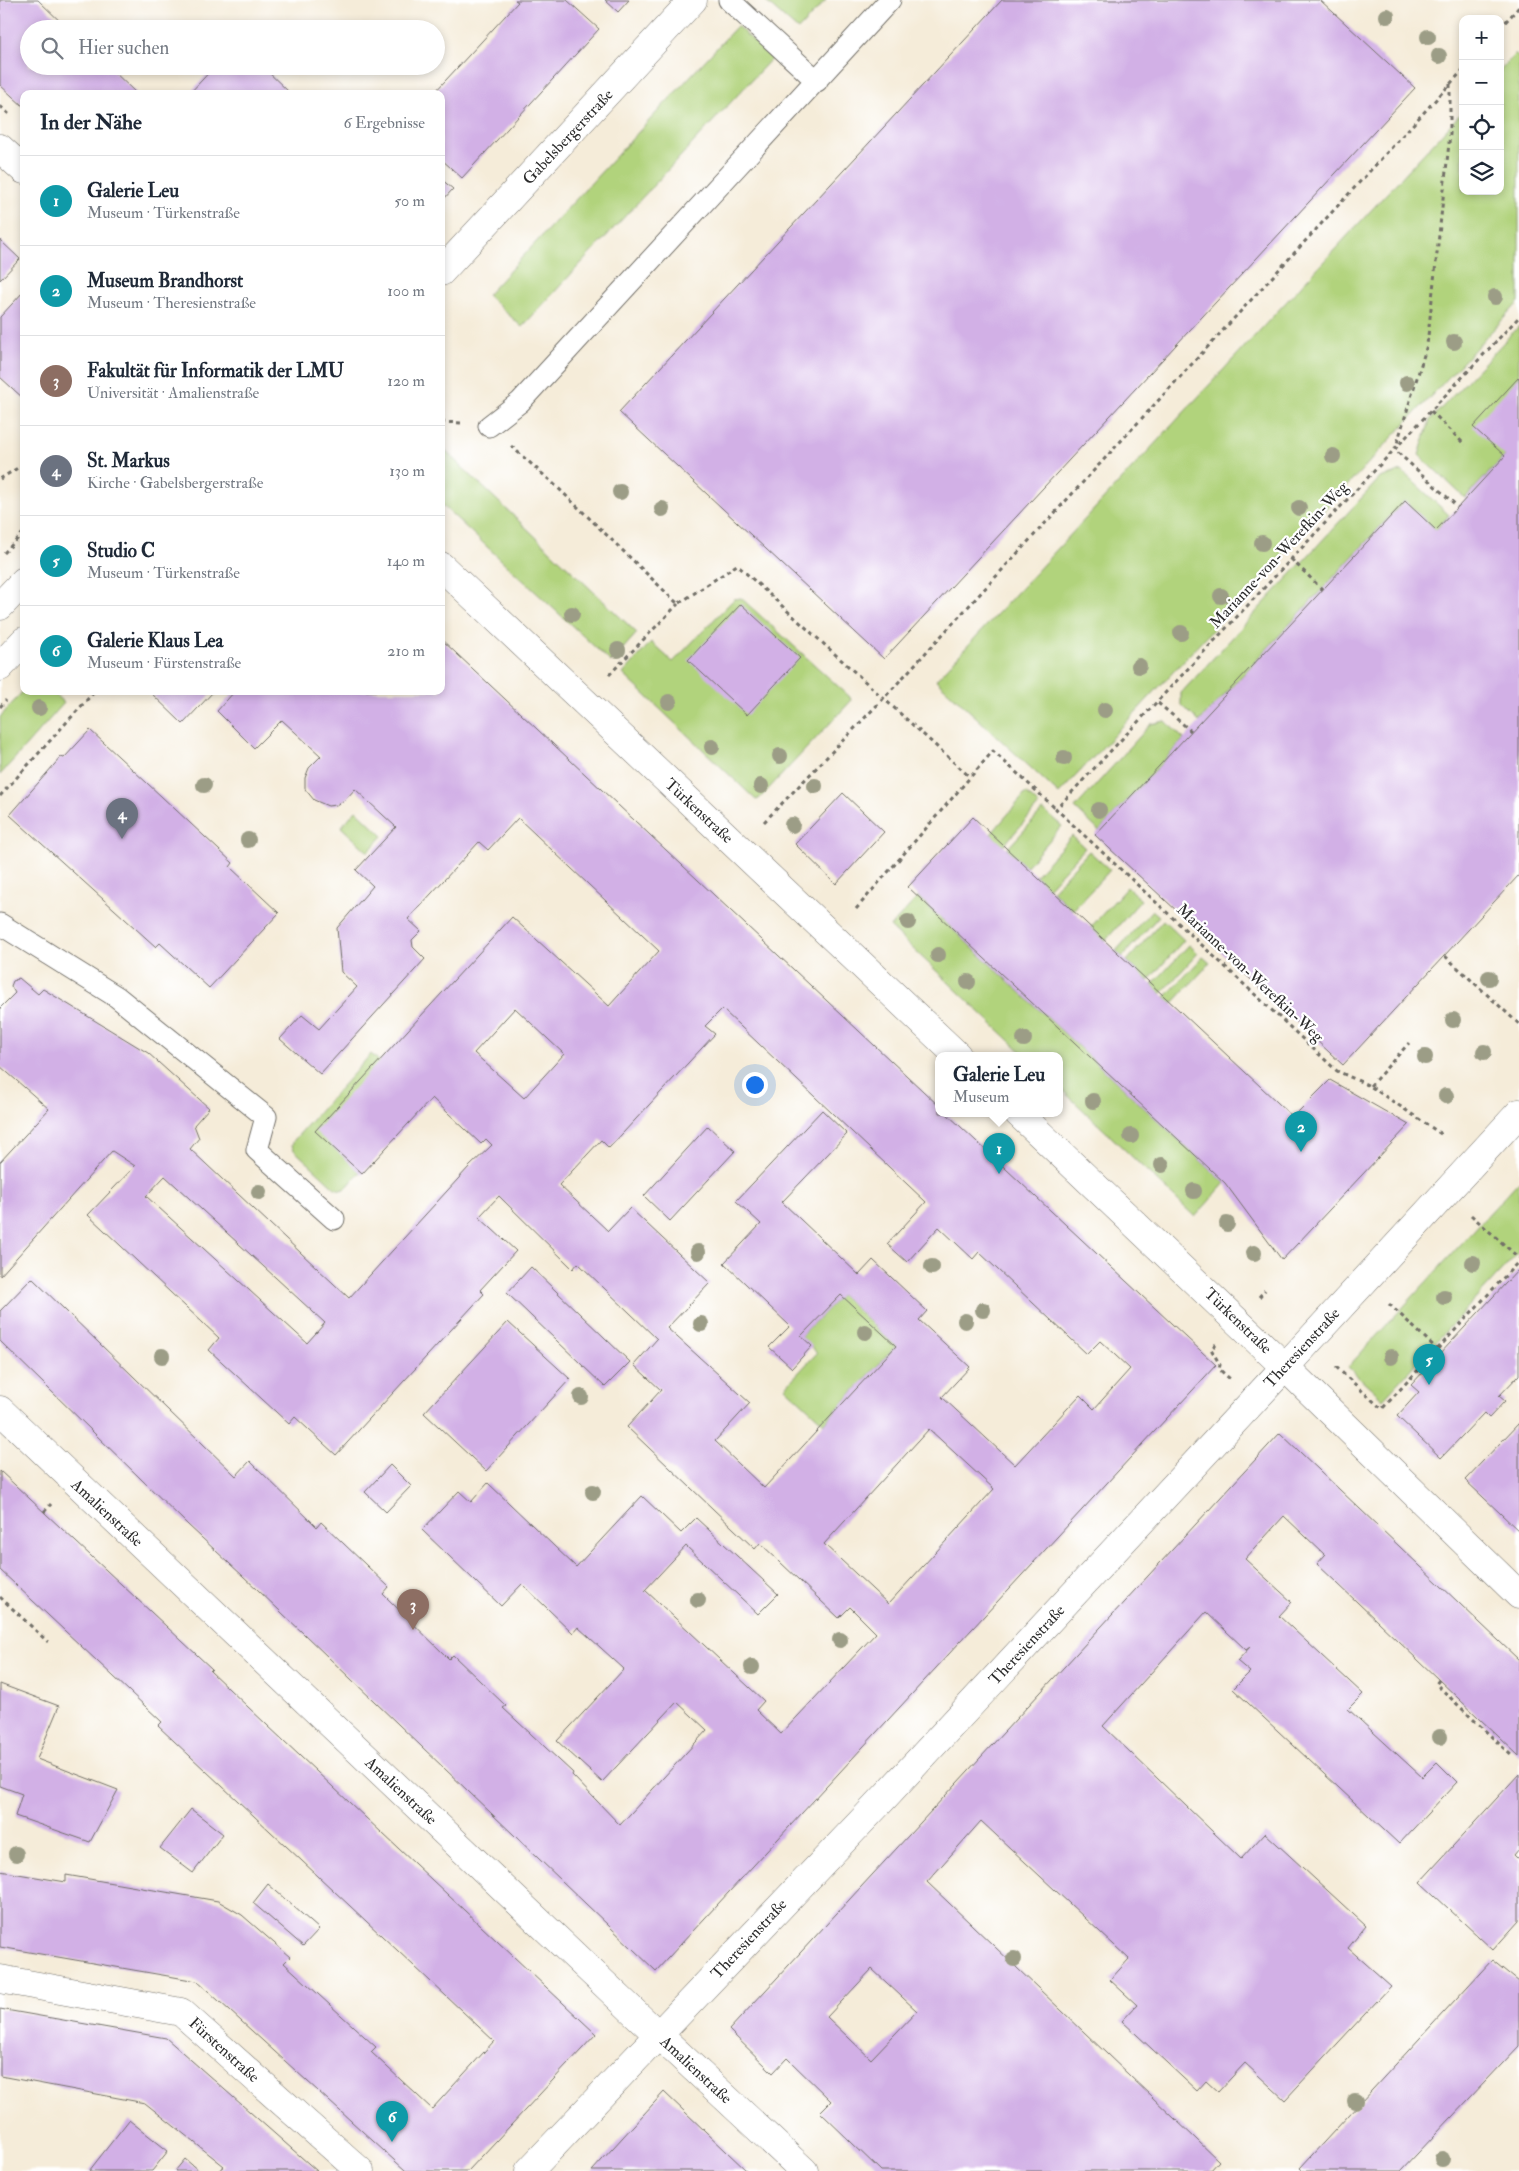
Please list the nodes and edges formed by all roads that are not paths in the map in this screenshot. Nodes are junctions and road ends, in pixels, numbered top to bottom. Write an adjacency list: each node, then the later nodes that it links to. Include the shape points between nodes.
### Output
1 (693, 0): 7 (street, Gabelsbergerstraße)
2 (729, 0): 4 (lane)
3 (890, 0): 4 (lane)
4 (817, 81): 8 (lane, via 520,402)
5 (0, 148): 6 (street)
6 (20, 166)
7 (445, 268)
8 (489, 426)
9 (445, 570): 15 (street, Türkenstraße)
10 (20, 585): 11 (street)
11 (0, 606)
12 (20, 645): 13 (street)
13 (0, 667)
14 (0, 924): 18 (lane, via 117,997 266,1117 257,1150)
15 (954, 1052)
16 (1519, 1113): 19 (street, Theresienstraße)
17 (1022, 1117): 19 (street, Türkenstraße)
18 (334, 1219)
19 (1285, 1367): 21 (street, Türkenstraße); 23 (street, Theresienstraße)
20 (0, 1410): 23 (street, Amalienstraße)
21 (1519, 1595)
22 (0, 1979): 24 (street, Fürstenstraße, via 181,2012)
23 (659, 2036): 25 (street, Theresienstraße); 26 (street, Amalienstraße)
24 (360, 2171)
25 (528, 2171)
26 (804, 2171)

